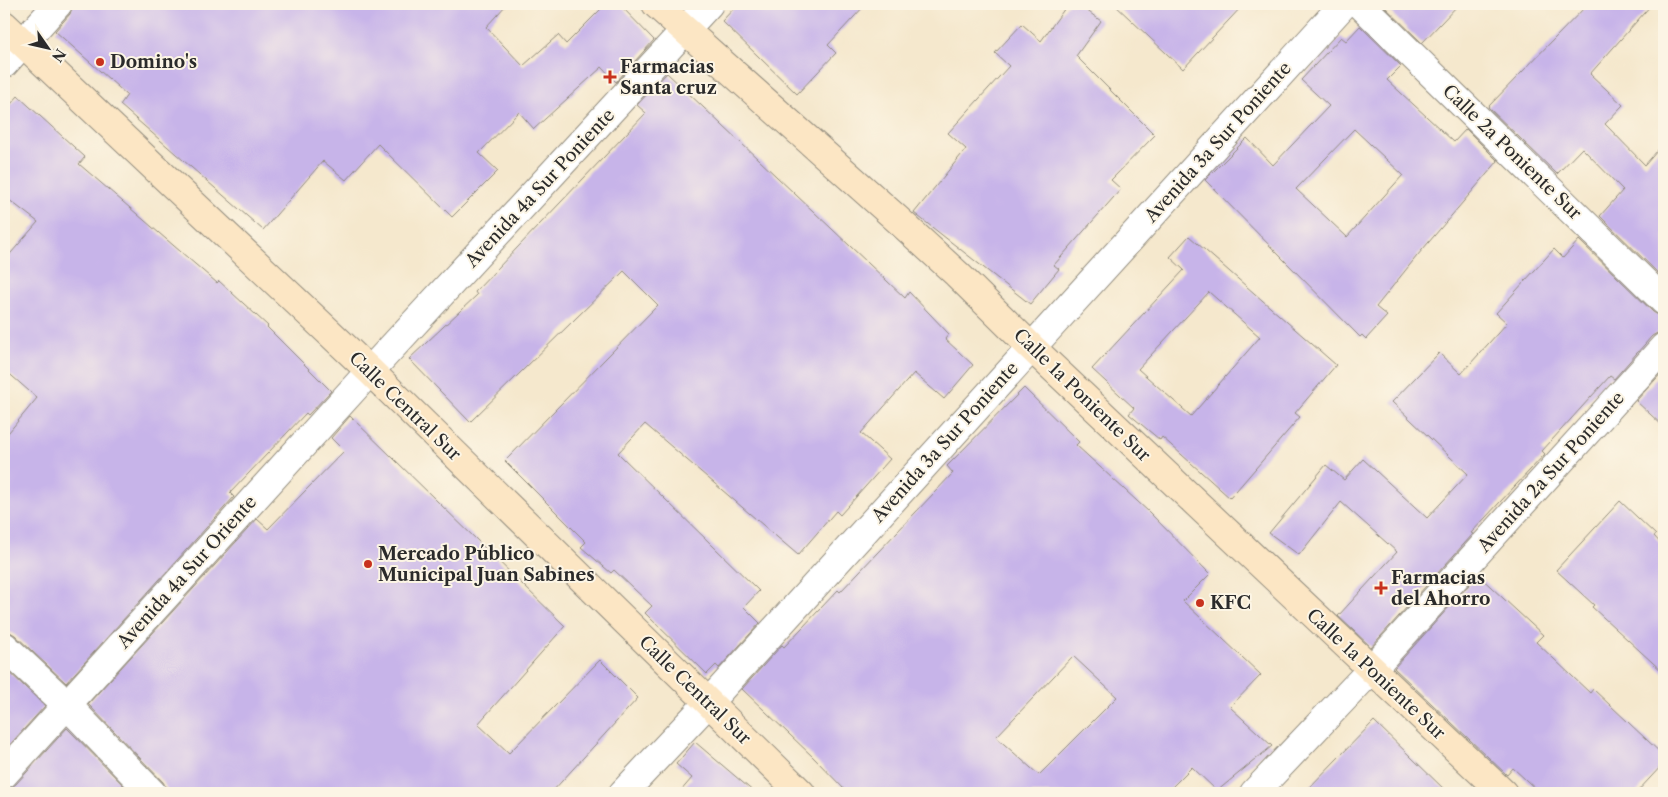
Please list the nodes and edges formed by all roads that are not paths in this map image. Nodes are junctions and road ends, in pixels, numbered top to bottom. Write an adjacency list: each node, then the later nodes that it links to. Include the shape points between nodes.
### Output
1 (58, 4): 7 (street)
2 (656, 4): 6 (main road, Calle 1a Poniente Sur)
3 (709, 4): 6 (street, Avenida 4a Sur Poniente)
4 (1344, 4): 10 (street, Avenida 3a Sur Poniente)
5 (1360, 4): 9 (street, Calle 2a Poniente Sur)
6 (685, 31): 10 (main road, Calle 1a Poniente Sur, via 897,219); 12 (street, Avenida 4a Sur Poniente)
7 (13, 34): 8 (street); 12 (main road, Calle Central Sur)
8 (4, 64)
9 (1664, 301)
10 (1031, 347): 14 (main road, Calle 1a Poniente Sur); 15 (street, Avenida 3a Sur Poniente)
11 (1664, 348): 14 (street, Avenida 2a Sur Poniente)
12 (370, 371): 15 (main road, Calle Central Sur); 16 (street, Avenida 4a Sur Oriente)
13 (4, 646): 16 (street)
14 (1371, 670): 21 (street, Avenida 2a Sur Poniente); 22 (main road, Calle 1a Poniente Sur)
15 (708, 703): 19 (street, Avenida 3a Sur Poniente); 20 (main road, Calle Central Sur)
16 (67, 705): 17 (street, Avenida 4a Sur Oriente); 18 (street)
17 (4, 774)
18 (152, 793)
19 (623, 793)
20 (801, 793)
21 (1254, 793)
22 (1503, 793)

